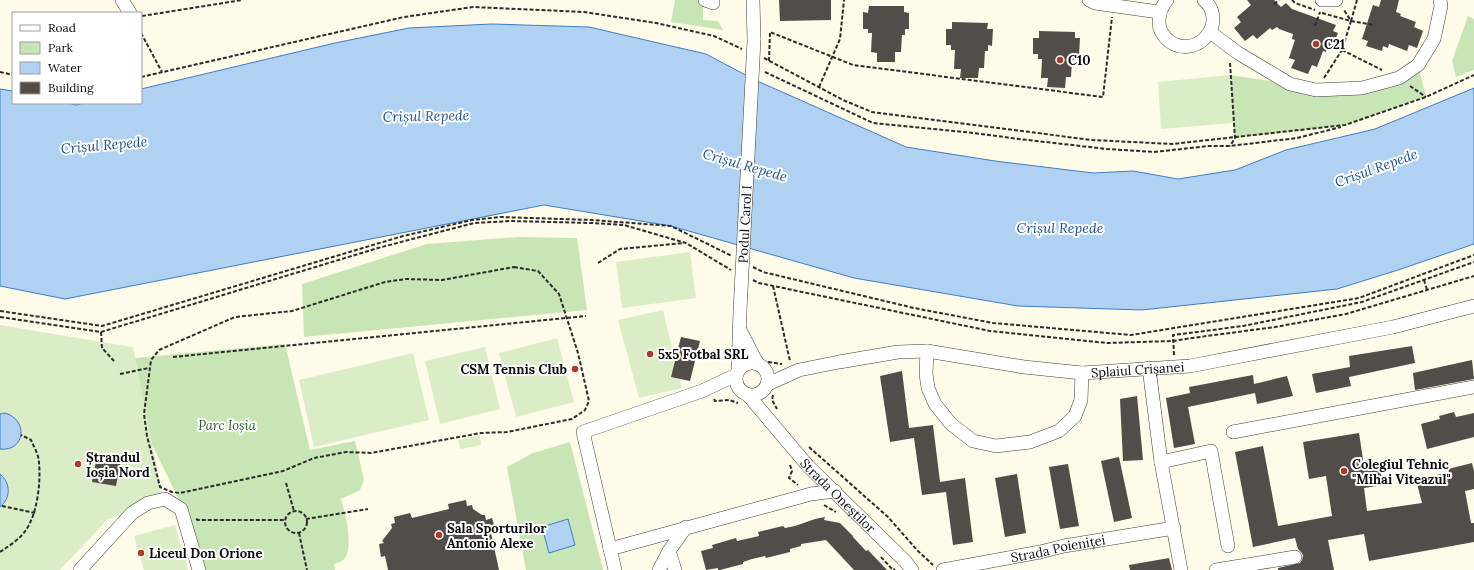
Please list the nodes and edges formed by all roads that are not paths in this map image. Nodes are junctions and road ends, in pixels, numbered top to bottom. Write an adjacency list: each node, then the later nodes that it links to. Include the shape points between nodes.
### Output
1 (122, 0): 11 (street)
2 (704, 0): 3 (street, via 713,3)
3 (713, 0)
4 (753, 0): 15 (street, Podul Carol I, bridge)
5 (1089, 0): 12 (street)
6 (1167, 0): 12 (street)
7 (1204, 0): 13 (street, via 1210,7 1213,21)
8 (1440, 0): 13 (street, via 1434,39 1418,65 1399,78 1362,88 1316,90 1290,84 1238,53)
9 (1339, 3): 10 (street)
10 (1321, 6)
11 (129, 12)
12 (1159, 12): 13 (street, via 1162,34 1173,44 1186,47 1199,44)
13 (1210, 32)
14 (1474, 306): 19 (street, Splaiul Crișanei, via 1393,327 1190,366)
15 (739, 329): 17 (street); 20 (street, Podul Carol I)
16 (927, 351): 18 (street, Splaiul Crișanei, via 891,353); 21 (street, Splaiul Crișanei, via 1024,367); 21 (street, via 928,388 935,404 951,424 973,441 996,446 1030,442 1059,431 1075,416 1081,400)
17 (763, 365): 18 (street, Splaiul Crișanei); 20 (street, via 747,363); 22 (street, via 768,375)
18 (794, 368): 22 (street, Splaiul Crișanei)
19 (1148, 368): 21 (street, Splaiul Crișanei); 28 (street)
20 (737, 372): 24 (street); 25 (street, via 736,384)
21 (1082, 373)
22 (769, 388): 25 (street, via 753,395); 26 (street, Strada Oneștilor)
23 (1474, 388): 27 (street)
24 (702, 391): 25 (street); 33 (street, via 584,432)
25 (743, 392): 26 (street, Strada Oneștilor)
26 (773, 414): 29 (street, Strada Oneștilor, via 789,445)
27 (1233, 432)
28 (1161, 462): 31 (street); 32 (street, via 1210,451)
29 (835, 491): 30 (street, via 811,494); 42 (street, Strada Oneștilor)
30 (686, 527): 33 (street); 34 (street)
31 (1174, 528): 36 (street, Strada Poieniței); 43 (street)
32 (1228, 546)
33 (610, 549): 39 (street)
34 (669, 551): 40 (street); 41 (street)
35 (1295, 557): 44 (street)
36 (938, 568)
37 (80, 570): 38 (street, via 132,513 148,503 165,499 181,509)
38 (199, 570)
39 (615, 570)
40 (659, 570)
41 (675, 570)
42 (912, 570)
43 (1182, 570)
44 (1216, 570)

